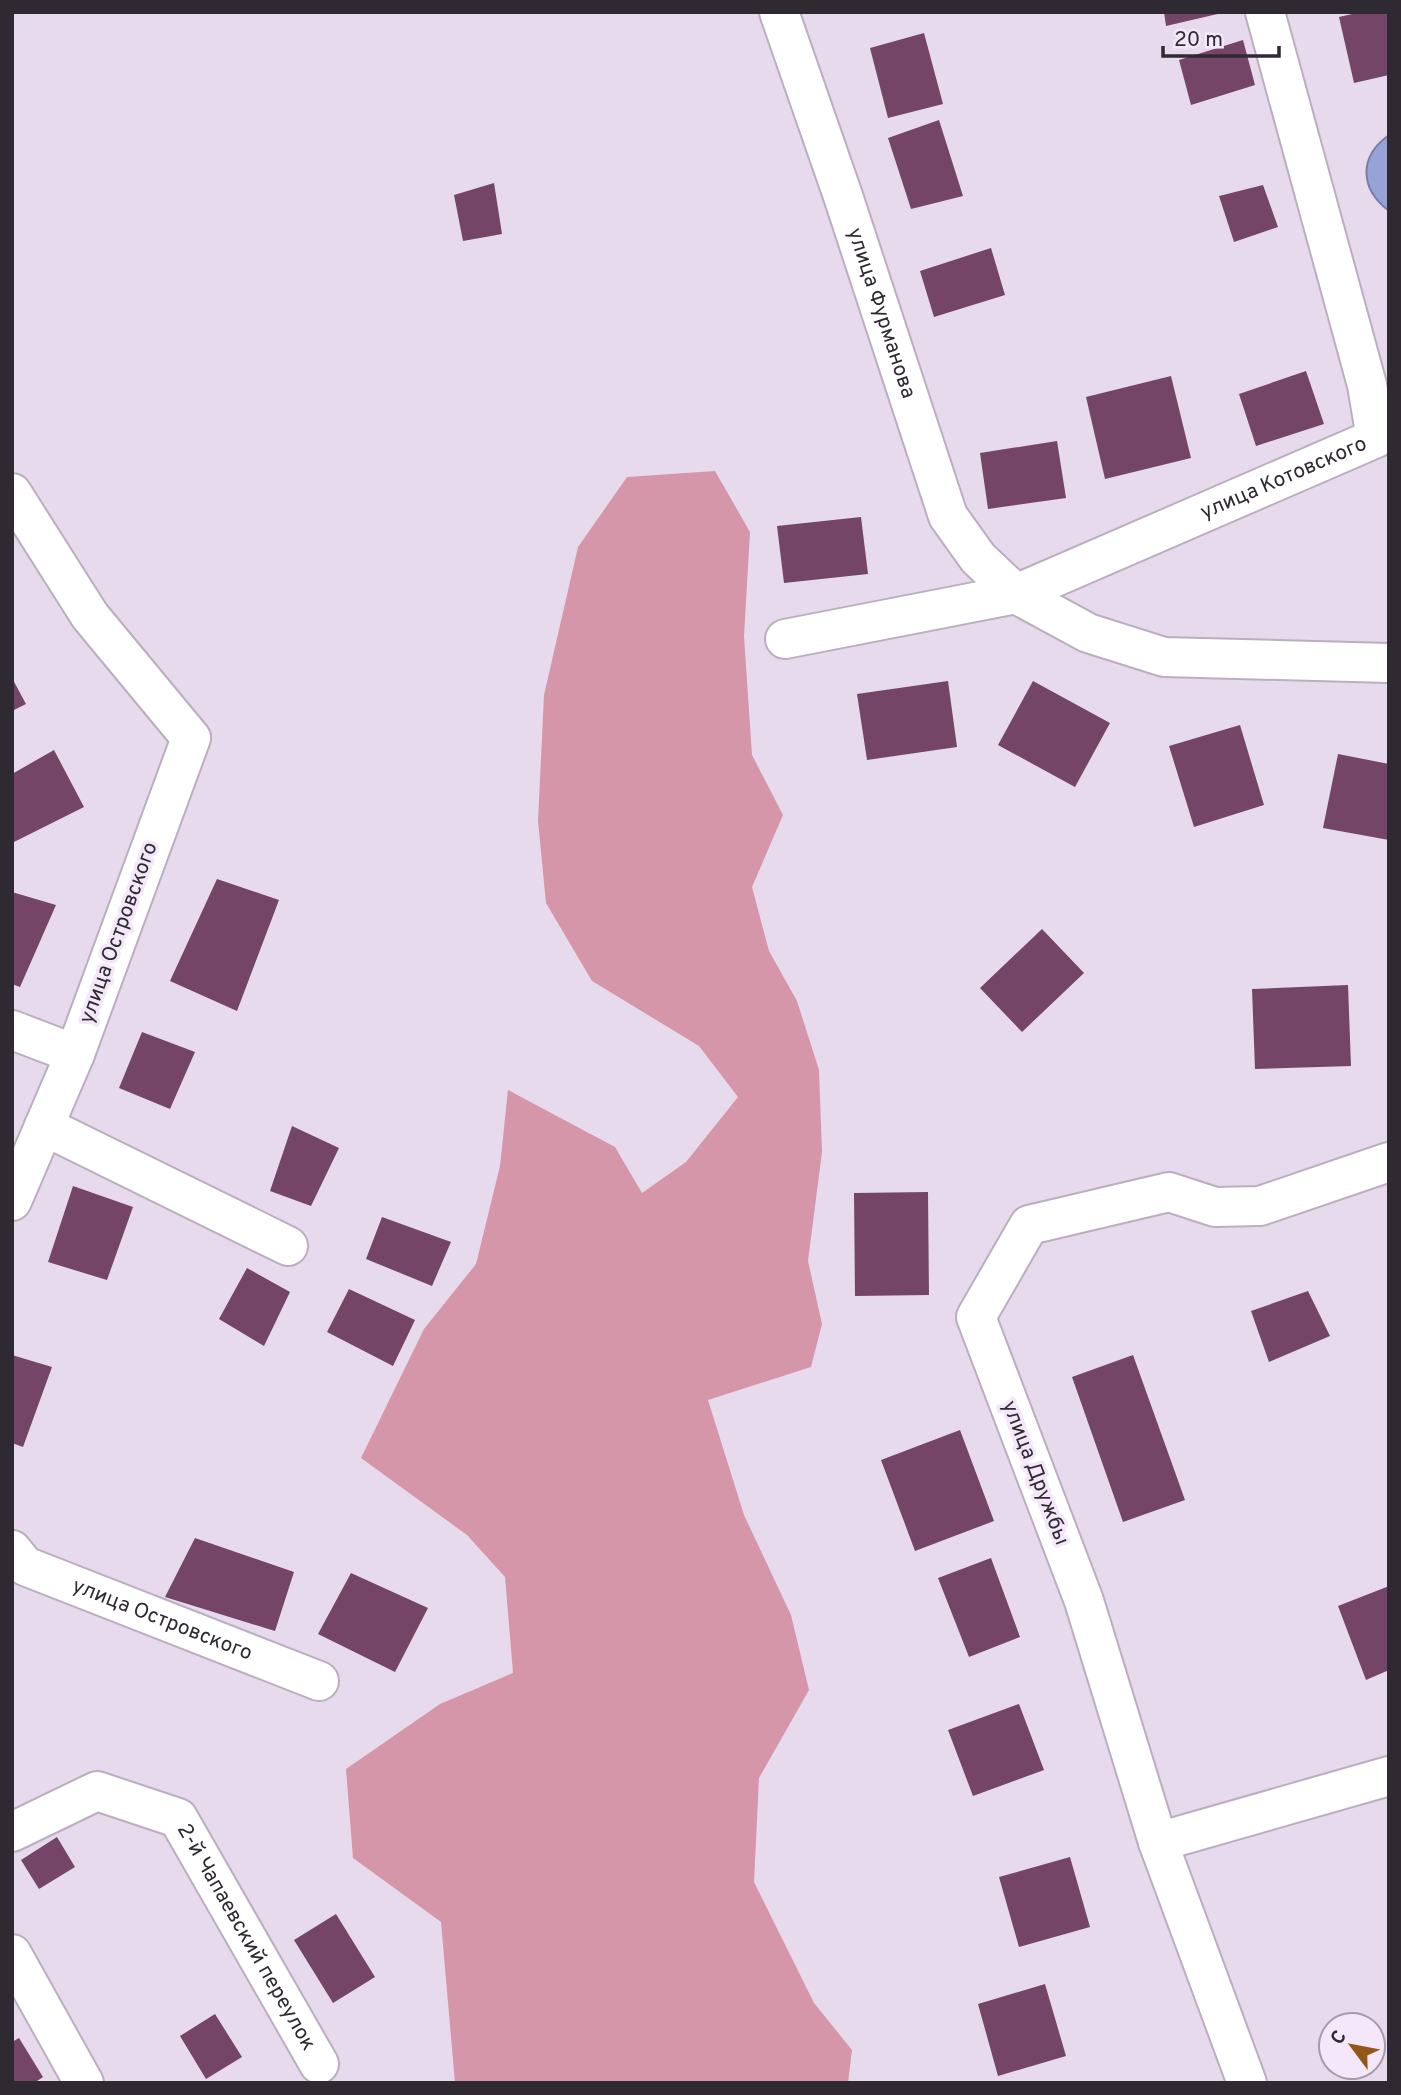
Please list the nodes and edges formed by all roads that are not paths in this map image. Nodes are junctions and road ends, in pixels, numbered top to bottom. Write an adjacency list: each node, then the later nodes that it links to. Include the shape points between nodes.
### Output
1 (779, 12): 4 (street, улица Фурманова, via 948,516 978,558)
2 (1265, 12): 4 (street, улица Котовского, via 1367,385 1376,438)
3 (12, 493): 8 (street, улица Островского, via 90,615 191,738)
4 (1016, 594): 5 (street, улица Котовского); 6 (street, via 1088,632 1164,657)
5 (785, 639)
6 (1389, 663)
7 (12, 1030): 8 (street)
8 (75, 1054): 9 (street, улица Островского)
9 (44, 1126): 11 (street, улица Островского); 12 (street)
10 (1389, 1162): 17 (street, улица Дружбы, via 1260,1206 1215,1207 1169,1192 1029,1225 976,1317 1084,1601)
11 (12, 1201)
12 (288, 1246)
13 (12, 1550): 14 (street, улица Островского, via 25,1566)
14 (319, 1681)
15 (1389, 1776): 17 (street)
16 (12, 1832): 19 (street, 2-й Чапаевский переулок, via 97,1791 177,1818)
17 (1158, 1842): 21 (street, улица Дружбы)
18 (12, 1954): 20 (street)
19 (319, 2064)
20 (84, 2083)
21 (1247, 2083)

